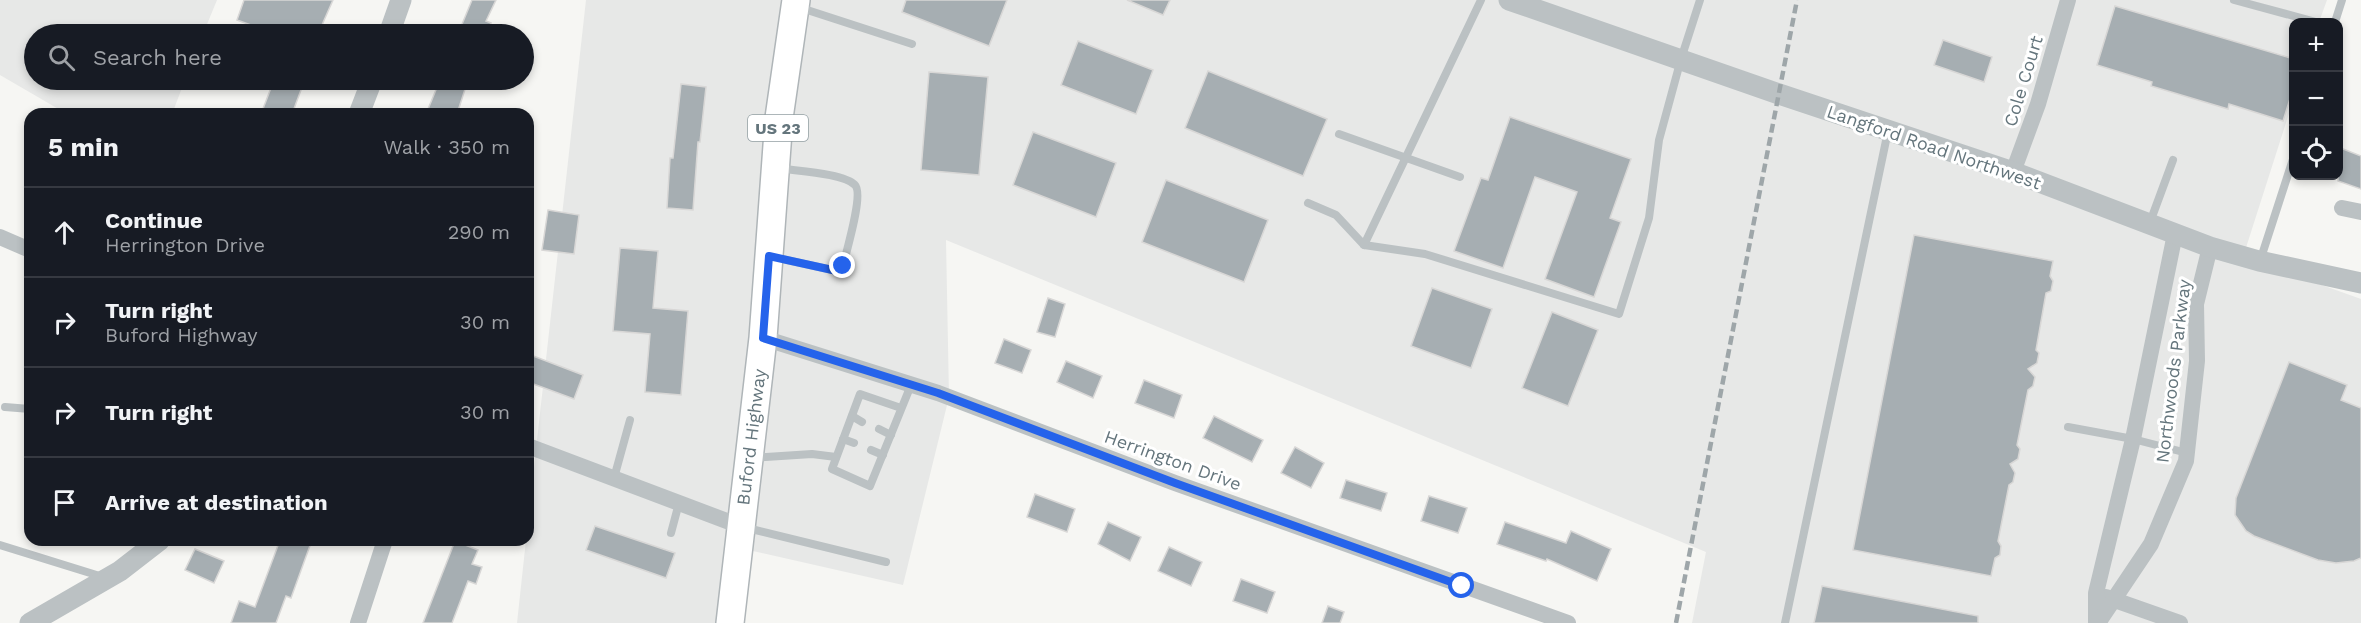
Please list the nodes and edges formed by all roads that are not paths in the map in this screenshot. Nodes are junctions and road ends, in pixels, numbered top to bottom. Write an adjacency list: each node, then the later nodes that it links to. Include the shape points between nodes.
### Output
1 (401, 0): 11 (street)
2 (1481, 0): 18 (lane)
3 (1509, 0): 13 (street, Langford Road Northwest)
4 (1700, 0): 13 (lane)
5 (2068, 0): 22 (street, Cole Court, via 2038,104)
6 (2234, 0): 9 (lane)
7 (2342, 0): 10 (lane)
8 (796, 3): 12 (lane); 20 (main road, Buford Highway / US 23)
9 (2301, 18)
10 (2336, 18)
11 (393, 24)
12 (912, 44)
13 (1681, 59): 16 (street, Langford Road Northwest); 30 (lane, via 1659,140 1649,218 1619,314 1425,254)
14 (368, 90): 15 (street)
15 (360, 108)
16 (1888, 130): 22 (street, Langford Road Northwest); 71 (lane)
17 (1339, 134): 18 (lane)
18 (1406, 156): 23 (lane); 30 (lane)
19 (2173, 160): 27 (lane)
20 (775, 168): 33 (main road, Buford Highway / US 23); 33 (lane, via 839,177 854,183 858,190 843,266 837,271)
21 (2289, 171): 34 (lane)
22 (2013, 172): 27 (street, Langford Road Northwest)
23 (1460, 177)
24 (1308, 203): 30 (lane, via 1336,214)
25 (2342, 208): 26 (street)
26 (2361, 212)
27 (2149, 225): 28 (street, Langford Road Northwest)
28 (2175, 234): 32 (street, Langford Road Northwest); 48 (street, Northwoods Parkway)
29 (0, 237): 31 (street)
30 (1364, 245)
31 (24, 247)
32 (2210, 247): 34 (street, Langford Road Northwest); 52 (street, Northwoods Parkway, via 2196,304 2197,361)
33 (769, 256): 36 (main road, Buford Highway / US 23)
34 (2259, 261): 35 (street, Langford Road Northwest)
35 (2361, 283)
36 (763, 338): 37 (street, Herrington Drive); 55 (main road, Buford Highway / US 23)
37 (911, 385): 39 (lane); 70 (street, Herrington Drive)
38 (5, 407): 40 (lane)
39 (901, 408): 41 (lane, via 860,394); 46 (lane)
40 (24, 409)
41 (852, 416): 43 (lane); 47 (lane)
42 (630, 420): 56 (lane)
43 (862, 422)
44 (2068, 427): 48 (lane)
45 (879, 429): 46 (lane)
46 (891, 435): 53 (lane)
47 (843, 439): 49 (lane); 54 (lane)
48 (2133, 439): 52 (lane); 65 (street, Northwoods Parkway)
49 (854, 443)
50 (534, 448): 56 (street)
51 (871, 450): 53 (lane)
52 (2187, 453): 66 (street, Northwoods Parkway, via 2151,544)
53 (882, 455): 54 (lane, via 870,486 832,469)
54 (836, 457): 55 (lane, via 813,454)
55 (749, 459): 58 (main road, Buford Highway / US 23)
56 (614, 478): 57 (street)
57 (679, 503): 58 (street); 59 (lane)
58 (740, 526): 63 (lane); 69 (main road, Buford Highway / US 23)
59 (671, 533)
60 (0, 545): 64 (lane)
61 (152, 546): 64 (street)
62 (383, 546): 68 (street)
63 (886, 562)
64 (106, 578): 67 (street)
65 (2096, 593): 66 (street); 72 (street, Northwoods Parkway)
66 (2114, 600): 72 (street, Northwoods Parkway); 73 (street)
67 (30, 623)
68 (358, 623)
69 (730, 623)
70 (1568, 623)
71 (1785, 623)
72 (2097, 623)
73 (2180, 623)

